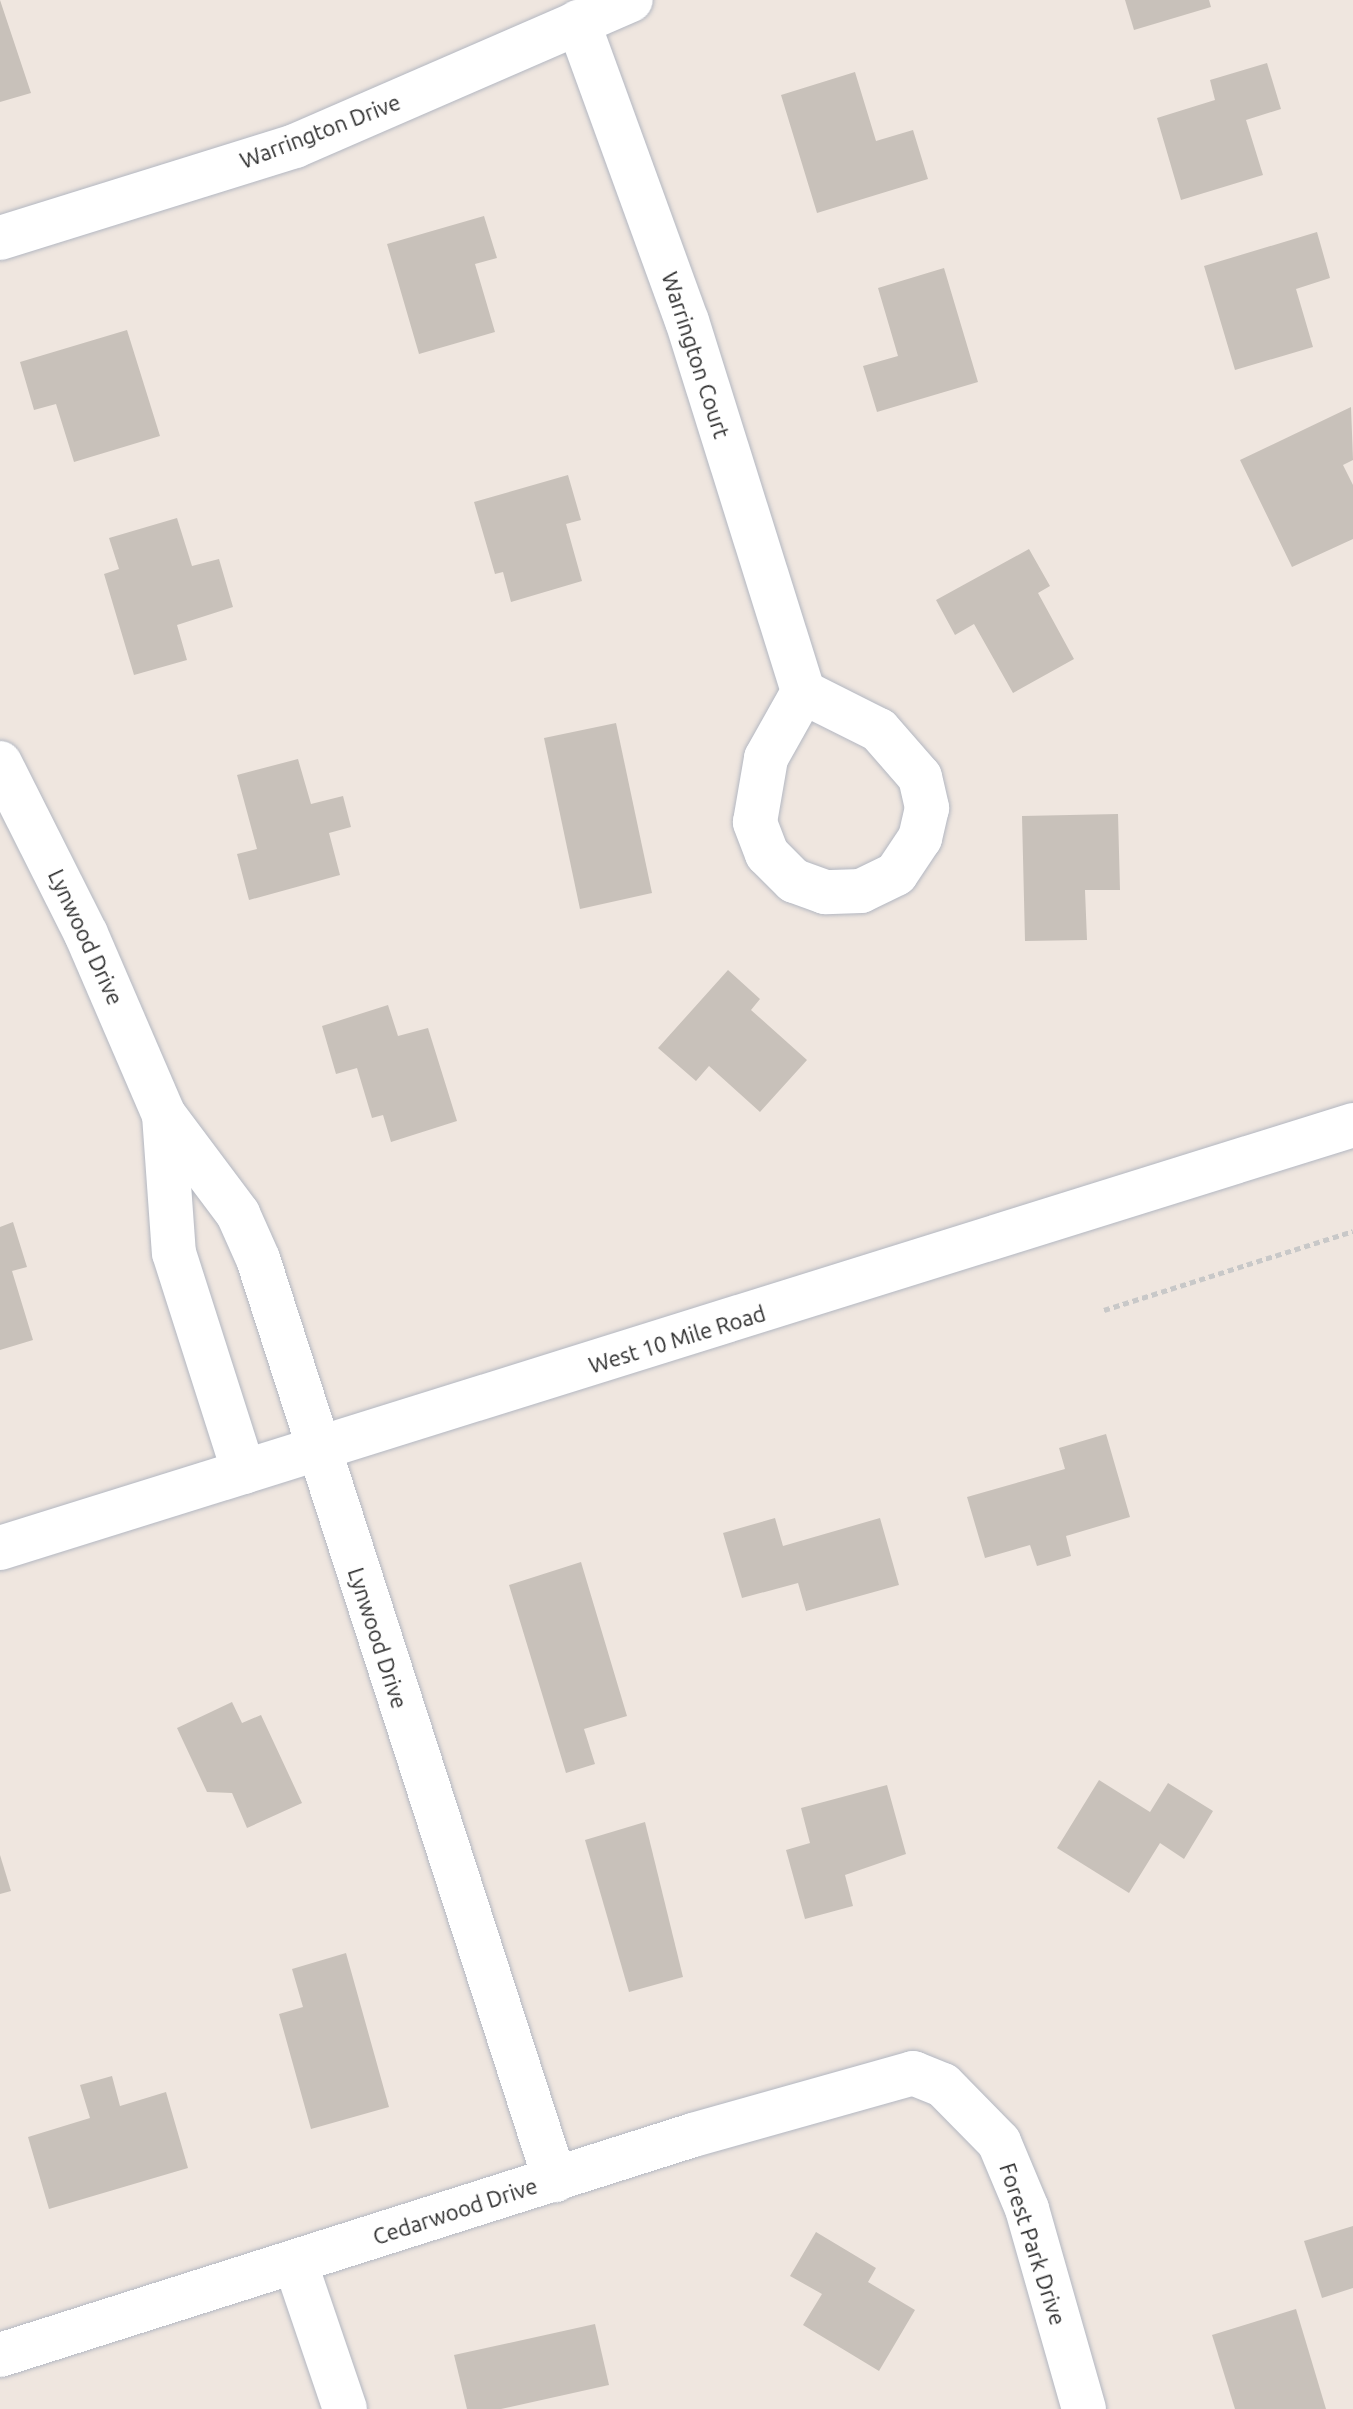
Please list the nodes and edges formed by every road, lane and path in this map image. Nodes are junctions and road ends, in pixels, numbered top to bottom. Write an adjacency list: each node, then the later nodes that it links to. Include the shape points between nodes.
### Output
1 (631, 0): 2 (street, Warrington Drive)
2 (578, 22): 3 (street, Warrington Drive, via 295,146); 4 (street, Warrington Court, via 687,321)
3 (0, 238)
4 (803, 692): 4 (street, via 879,730 920,777 927,808 920,838 896,874 861,891 825,892 794,881 767,854 755,822 766,758)
5 (0, 763): 6 (street, Lynwood Drive, via 86,934)
6 (164, 1115): 10 (street, Lynwood Drive, via 206,1166 253,1248); 11 (street, Lynwood Drive, via 174,1253)
7 (1353, 1125): 10 (street, West 10 Mile Road)
8 (1353, 1231): 9 (path)
9 (1104, 1310)
10 (317, 1449): 11 (street, West 10 Mile Road); 14 (street, Lynwood Drive)
11 (244, 1472): 12 (street, West 10 Mile Road)
12 (0, 1548)
13 (913, 2073): 14 (street, Cedarwood Drive); 18 (street, Forest Park Drive, via 943,2085 999,2142 1027,2209)
14 (555, 2180): 15 (street, Cedarwood Drive)
15 (295, 2262): 16 (street, Cedarwood Drive); 17 (street)
16 (0, 2355)
17 (345, 2409)
18 (1084, 2409)

